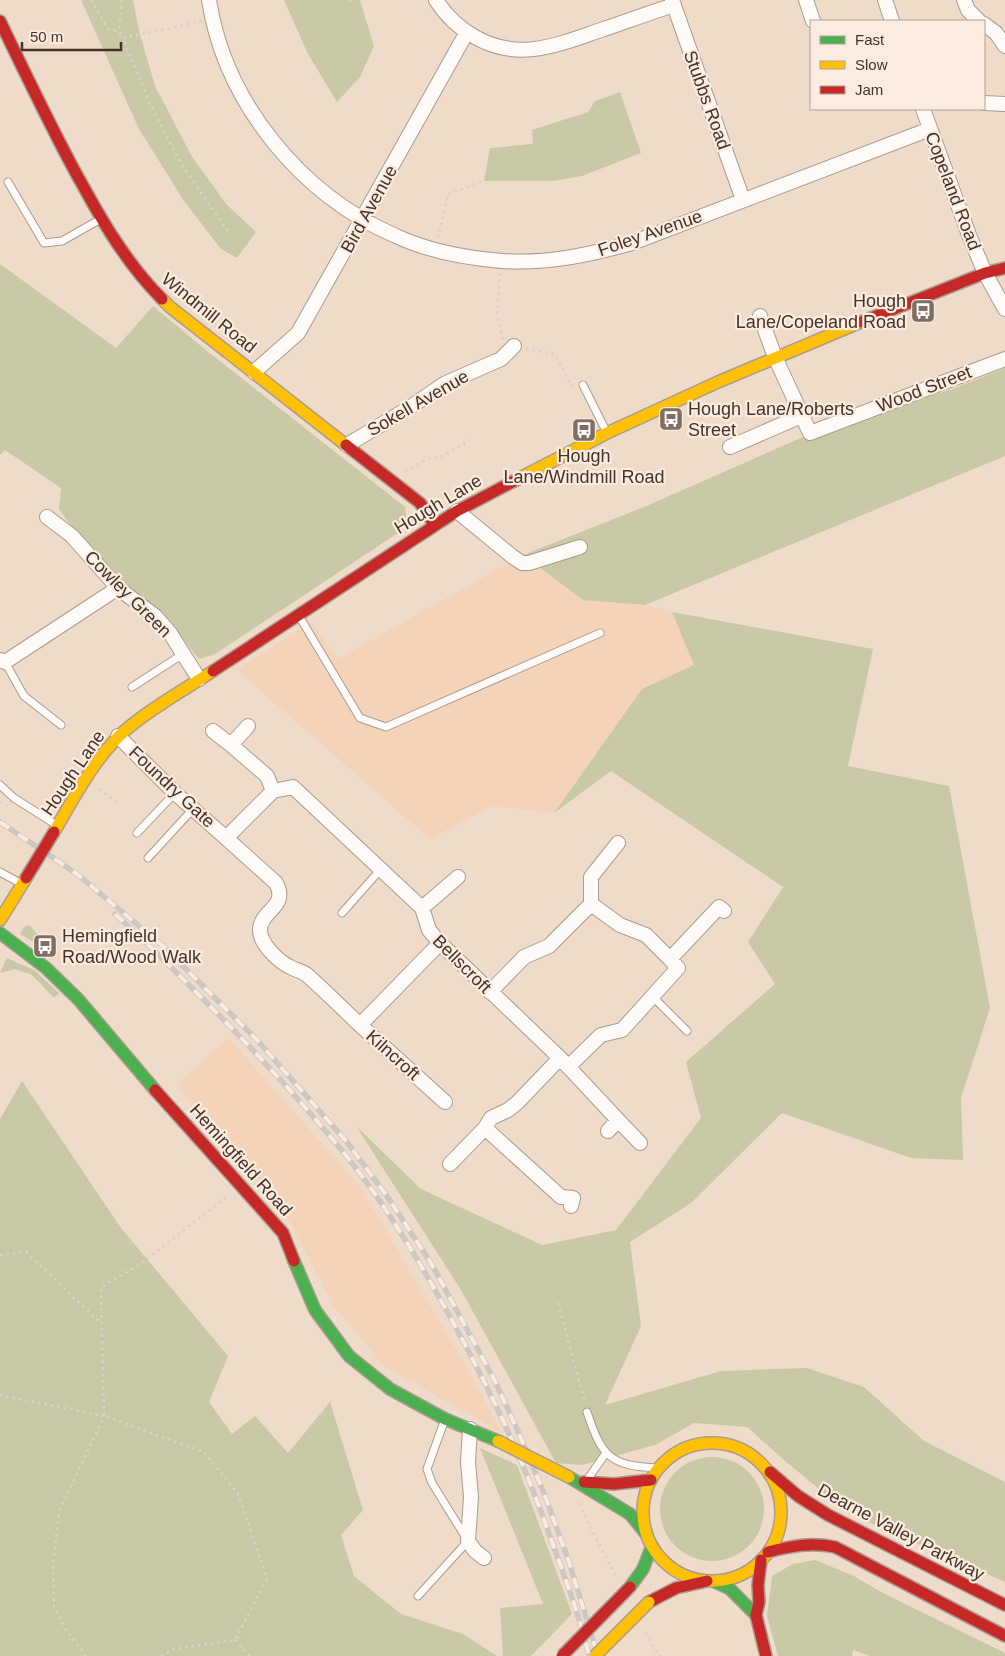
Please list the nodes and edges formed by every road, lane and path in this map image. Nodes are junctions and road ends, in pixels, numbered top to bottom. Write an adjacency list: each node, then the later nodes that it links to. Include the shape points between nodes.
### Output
1 (91, 0): 15 (path, via 108,29)
2 (122, 0): 15 (path)
3 (209, 0): 9 (street, Foley Avenue)
4 (436, 0): 16 (street, via 446,14)
5 (806, 0): 10 (street)
6 (885, 0): 11 (street)
7 (964, 0): 12 (street)
8 (673, 2): 16 (street, via 561,44 538,49 502,48); 25 (street, Stubbs Road)
9 (213, 18): 17 (path); 27 (street, Foley Avenue, via 237,85 270,138 305,176)
10 (814, 20)
11 (892, 20)
12 (977, 20)
13 (0, 21): 26 (main road, Windmill Road, via 38,102)
14 (985, 25): 18 (street)
15 (119, 31): 17 (path)
16 (467, 32): 27 (street, Bird Avenue)
17 (123, 38): 28 (path, via 150,104 180,162)
18 (1005, 46)
19 (985, 103): 20 (street)
20 (1005, 104)
21 (923, 110): 22 (street, Copeland Road)
22 (930, 128): 25 (street, Foley Avenue); 32 (street, Copeland Road)
23 (484, 181): 29 (path, via 448,194)
24 (8, 182): 26 (lane, via 44,244 62,241)
25 (743, 200): 30 (street, Foley Avenue, via 632,243 598,252 544,261)
26 (101, 219): 38 (main road, Windmill Road, via 146,284 170,307)
27 (363, 220): 29 (street, Foley Avenue); 38 (street, Bird Avenue, via 298,333)
28 (231, 232)
29 (435, 250): 30 (street, Foley Avenue)
30 (501, 261): 35 (path, via 498,314 502,339)
31 (1005, 268): 32 (main road, Hough Lane)
32 (985, 273): 33 (street); 36 (main road, Hough Lane)
33 (1005, 309)
34 (760, 316): 36 (street, Wood Street)
35 (514, 346): 39 (path, via 555,354 572,385); 43 (street, Sokell Avenue, via 501,359 444,384)
36 (775, 357): 40 (street, Wood Street); 41 (main road, Hough Lane)
37 (1005, 359): 40 (street, Wood Street, via 810,433)
38 (254, 372): 43 (main road, Windmill Road)
39 (583, 385): 41 (lane)
40 (801, 416): 44 (street)
41 (608, 433): 46 (main road, Hough Lane)
42 (470, 440): 45 (path)
43 (347, 445): 45 (main road, Windmill Road)
44 (730, 447)
45 (391, 479): 48 (main road, Windmill Road, via 420,503)
46 (457, 511): 48 (main road, Hough Lane); 49 (street, via 522,563)
47 (47, 517): 50 (street, Cowley Green, via 72,536)
48 (434, 524): 51 (main road, Hough Lane)
49 (580, 547)
50 (118, 588): 53 (street, Cowley Green, via 155,616); 54 (street)
51 (298, 614): 52 (lane, via 360,718 386,727); 55 (main road, Hough Lane)
52 (600, 633)
53 (183, 654): 55 (street, Cowley Green); 56 (lane)
54 (2, 661): 57 (lane, via 24,696)
55 (199, 679): 60 (main road, Hough Lane)
56 (132, 688)
57 (61, 725)
58 (248, 726): 61 (street)
59 (213, 731): 61 (street)
60 (118, 736): 62 (main road, Hough Lane); 65 (street, Foundry Gate)
61 (232, 745): 64 (street, via 267,776)
62 (86, 779): 66 (path); 68 (main road, Hough Lane)
63 (0, 785): 68 (lane)
64 (273, 790): 70 (street, Foundry Gate); 73 (street, Bellscroft, via 293,787)
65 (175, 793): 67 (street, Foundry Gate); 69 (lane)
66 (118, 803)
67 (193, 809): 70 (street, Foundry Gate); 72 (lane)
68 (56, 829): 76 (main road, Hough Lane, bridge)
69 (137, 833)
70 (226, 838): 87 (street, Foundry Gate, via 279,888 278,903 261,924 262,939 284,963 304,973)
71 (618, 843): 77 (street, via 591,877)
72 (148, 858)
73 (381, 869): 78 (street, Bellscroft); 80 (lane)
74 (0, 872): 76 (lane)
75 (458, 877): 78 (street)
76 (24, 881): 81 (main road, Hough Lane)
77 (591, 904): 84 (street, via 620,925 646,934); 85 (street, via 549,946 524,957)
78 (422, 908): 83 (street, Bellscroft, via 429,930)
79 (724, 911): 84 (street, via 719,907)
80 (342, 913)
81 (0, 920)
82 (0, 933): 96 (main road, Hemingfield Road, via 46,968 78,999)
83 (440, 943): 85 (street, Bellscroft); 87 (street, Kilncroft)
84 (670, 959): 86 (street, via 678,968)
85 (490, 992): 89 (street, Bellscroft)
86 (653, 997): 88 (lane); 89 (street, via 622,1030 601,1035)
87 (360, 1025): 90 (street, Kilncroft)
88 (686, 1031)
89 (564, 1063): 91 (street, Bellscroft); 92 (street, via 508,1110 491,1118)
90 (445, 1102)
91 (618, 1120): 93 (street); 94 (street, Bellscroft)
92 (485, 1128): 95 (street); 97 (street, via 561,1197 573,1198)
93 (608, 1131)
94 (640, 1143)
95 (450, 1164)
96 (242, 1185): 100 (path, via 139,1265 100,1287); 104 (main road, Hemingfield Road, via 283,1233 315,1310 349,1356 390,1390)
97 (571, 1206)
98 (0, 1255): 100 (path, via 26,1252)
99 (558, 1303): 102 (path)
100 (102, 1324): 103 (path)
101 (0, 1395): 103 (path)
102 (587, 1412): 106 (lane, via 596,1438)
103 (104, 1416): 123 (path, via 204,1452 238,1494 267,1579); 124 (path, via 59,1512 53,1567 54,1607 66,1630)
104 (446, 1419): 105 (main road, Hemingfield Road); 112 (lane, via 426,1469)
105 (470, 1429): 109 (main road, Hemingfield Road, bridge); 112 (street)
106 (606, 1453): 108 (lane, via 626,1465); 109 (lane)
107 (762, 1465): 108 (main road, via 750,1454 718,1443 685,1448); 114 (main road, via 775,1485 781,1507 776,1538); 119 (main road, Dearne Valley Parkway, via 796,1495 836,1521)
108 (658, 1468): 110 (main road)
109 (576, 1480): 110 (main road, Hemingfield Road, via 614,1484); 111 (main road, Hemingfield Road, via 626,1511); 117 (path, via 583,1512)
110 (650, 1480): 111 (main road, via 643,1507)
111 (647, 1534): 113 (main road)
112 (468, 1541): 115 (street); 118 (lane)
113 (652, 1546): 116 (main road, via 675,1570); 117 (main road, via 643,1569)
114 (765, 1556): 116 (main road, via 739,1575); 120 (main road, via 758,1585); 122 (main road, via 796,1544 835,1547)
115 (484, 1558)
116 (710, 1581): 120 (main road, via 730,1589); 128 (main road, bridge, via 676,1588 649,1602)
117 (625, 1584): 127 (main road, bridge)
118 (418, 1596)
119 (1005, 1606)
120 (756, 1615): 130 (main road)
121 (642, 1625): 129 (path)
122 (1005, 1636)
123 (235, 1640): 125 (path, via 174,1649); 126 (path)
124 (86, 1656)
125 (161, 1656)
126 (250, 1656)
127 (562, 1656)
128 (595, 1656)
129 (661, 1656)
130 (766, 1656)

